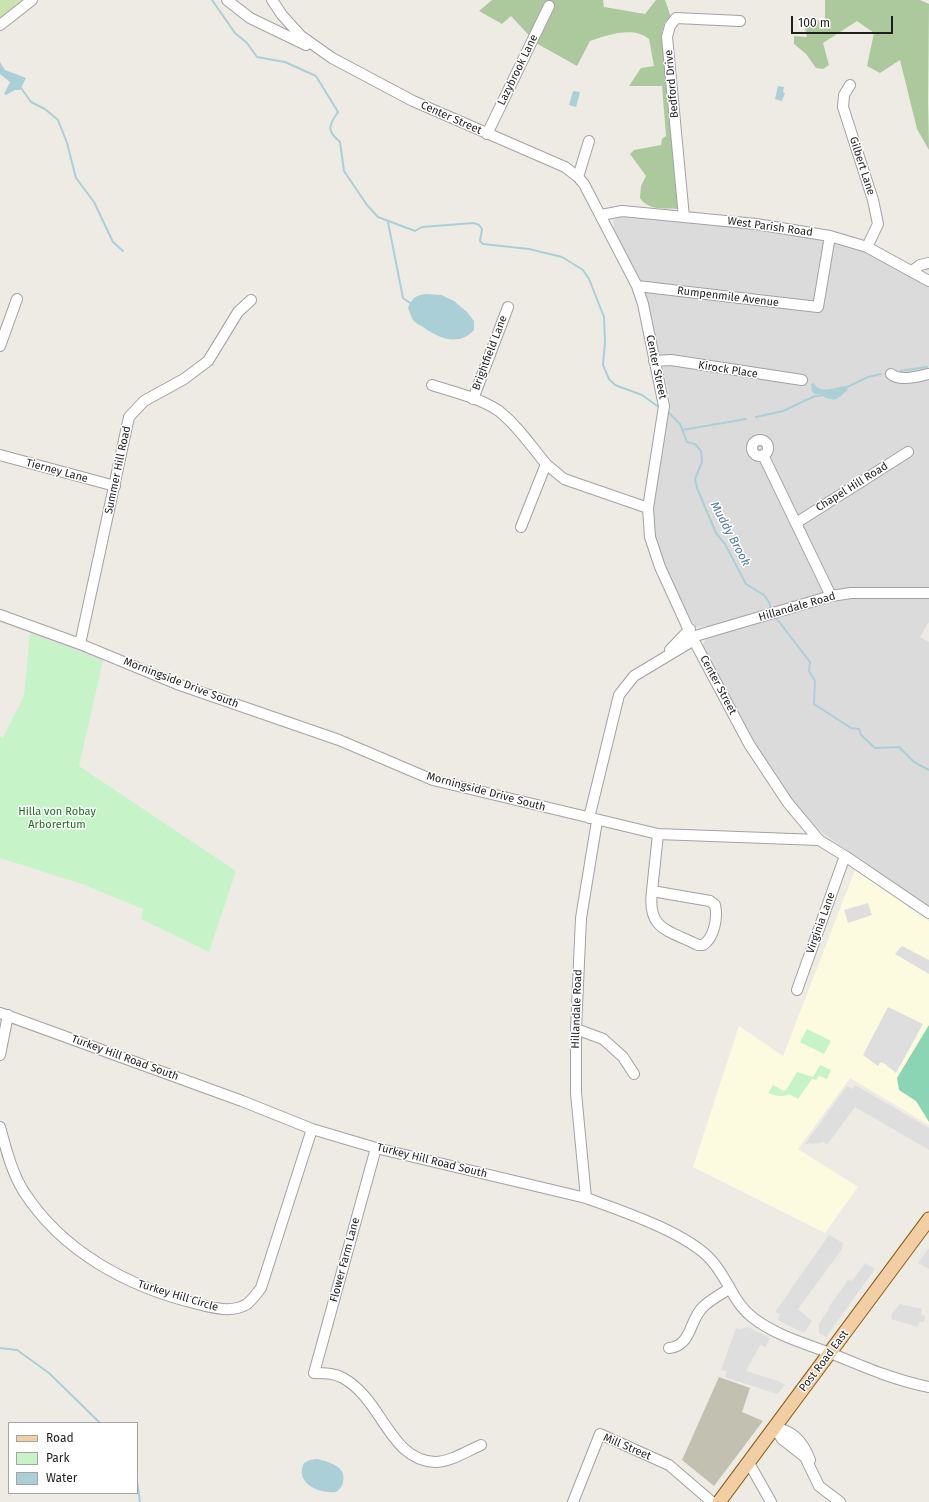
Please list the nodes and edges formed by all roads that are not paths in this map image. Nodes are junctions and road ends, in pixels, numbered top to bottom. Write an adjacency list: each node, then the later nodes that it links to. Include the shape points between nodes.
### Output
1 (32, 0): 6 (street)
2 (227, 0): 7 (street, Center Street, via 250,18)
3 (272, 0): 7 (street, Center Street, via 292,27)
4 (549, 6): 9 (street, Lazybrook Lane)
5 (740, 21): 13 (street, Bedford Drive, via 676,18 670,26 668,37)
6 (0, 25)
7 (318, 50): 9 (street, Center Street, via 413,101)
8 (850, 85): 15 (street, Gilbert Lane, via 844,95 844,108 878,224)
9 (487, 134): 11 (street, Center Street, via 565,167)
10 (589, 141): 11 (street)
11 (578, 177): 12 (street, Center Street)
12 (601, 215): 13 (street, West Parish Road, via 622,211); 19 (street, Center Street)
13 (684, 217): 14 (street, West Parish Road, via 756,224)
14 (830, 236): 15 (street, West Parish Road); 19 (street, Rumpenmile Avenue, via 818,307)
15 (867, 247): 17 (street, West Parish Road)
16 (929, 263): 17 (street, via 920,265)
17 (912, 271): 18 (street, West Parish Road)
18 (929, 281)
19 (637, 286): 24 (street, Center Street)
20 (17, 299): 23 (street)
21 (251, 300): 34 (street, Summer Hill Road, via 238,312 208,361 184,379 144,401 130,417)
22 (508, 307): 29 (street, Brightfield Lane)
23 (0, 346)
24 (654, 360): 27 (street, Kirock Place, via 671,360); 35 (street, Center Street, via 664,410)
25 (891, 374): 26 (street, via 900,379)
26 (929, 374)
27 (802, 380)
28 (432, 385): 29 (street, Brightfield Lane)
29 (473, 399): 33 (street, Brightfield Lane, via 497,410 516,426)
30 (908, 452): 36 (street, Chapel Hill Road)
31 (0, 455): 34 (street, Tierney Lane)
32 (763, 455): 36 (street)
33 (546, 464): 35 (street, Brightfield Lane, via 564,479); 37 (street)
34 (115, 486): 42 (street, Summer Hill Road)
35 (648, 508): 41 (street, Center Street, via 650,537 660,567)
36 (796, 523): 39 (street)
37 (521, 527)
38 (929, 593): 39 (street, Hillandale Road, via 851,593)
39 (831, 596): 41 (street, Hillandale Road, via 768,616)
40 (0, 615): 42 (street, Morningside Drive South)
41 (692, 635): 43 (street, Hillandale Road, via 634,676 619,695); 45 (street, Center Street, via 749,744 788,803)
42 (80, 644): 43 (street, Morningside Drive South, via 177,684 339,740 433,780)
43 (593, 819): 44 (street, Morningside Drive South); 51 (street, Hillandale Road, via 581,918)
44 (658, 834): 45 (street, Morningside Drive South); 47 (street)
45 (819, 840): 46 (street, Morningside Drive South)
46 (845, 856): 48 (street, Morningside Drive South); 49 (street, Virginia Lane)
47 (652, 891): 47 (street, via 651,913 659,926 698,945 708,942 716,920 715,905 710,901)
48 (929, 913)
49 (797, 990)
50 (4, 1014): 52 (street); 55 (street, Turkey Hill Road South, via 227,1095)
51 (576, 1029): 53 (street, via 602,1039 623,1057); 57 (street, Hillandale Road, via 576,1093)
52 (0, 1055)
53 (634, 1074)
54 (0, 1127): 55 (street, Turkey Hill Circle, via 16,1177 24,1192 52,1227 80,1252 110,1272 137,1285 222,1310 246,1304 262,1288)
55 (312, 1129): 56 (street, Turkey Hill Road South)
56 (376, 1148): 57 (street, Turkey Hill Road South); 64 (street, Flower Farm Lane, via 314,1373 331,1374 342,1378 363,1392 403,1449 413,1456 436,1462)
57 (586, 1198): 59 (street, Turkey Hill Road South, via 693,1244 714,1263)
58 (929, 1219): 61 (main road, Post Road East)
59 (729, 1289): 60 (street, via 704,1306 696,1315 684,1341 678,1347); 61 (street, Turkey Hill Road South, via 743,1309 760,1322)
60 (669, 1348)
61 (830, 1354): 62 (street, Turkey Hill Road South, via 882,1374); 63 (main road, Post Road East)
62 (929, 1387)
63 (775, 1428): 65 (main road, Post Road East); 70 (street, via 786,1430 804,1444 825,1491)
64 (481, 1445)
65 (749, 1463): 68 (main road, Post Road East); 69 (street)
66 (573, 1502): 67 (street, Mill Street, via 600,1434 669,1465)
67 (712, 1502)
68 (719, 1502)
69 (771, 1502)
70 (840, 1502)

